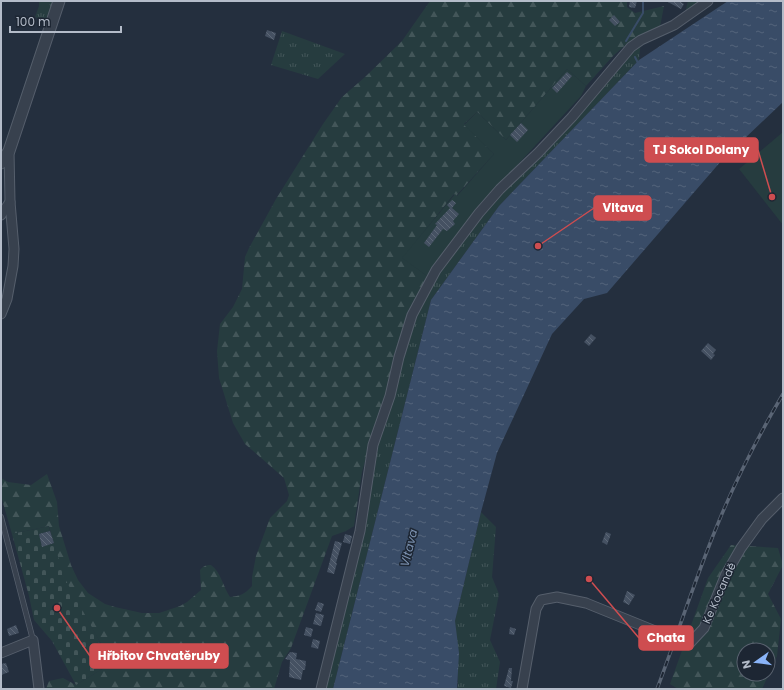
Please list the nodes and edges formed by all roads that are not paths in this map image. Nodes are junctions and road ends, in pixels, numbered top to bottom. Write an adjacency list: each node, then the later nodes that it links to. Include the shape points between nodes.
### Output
1 (59, 1): 3 (street)
2 (708, 1): 15 (street, via 674,25 631,47 572,117 479,213 436,270 412,315 390,396 373,445 360,531)
3 (9, 151): 4 (street); 6 (street)
4 (1, 163)
5 (1, 182): 6 (street)
6 (10, 190): 7 (street)
7 (10, 202): 8 (street); 9 (street, via 13,266)
8 (1, 215)
9 (1, 314)
10 (783, 498): 16 (street, Ke Kocandě, via 762,519 741,548 726,574 704,628 690,643 586,603 557,597 541,600 536,609)
11 (1, 516): 12 (lane)
12 (33, 640): 13 (street); 14 (street)
13 (1, 653)
14 (39, 689)
15 (321, 689)
16 (522, 689)

